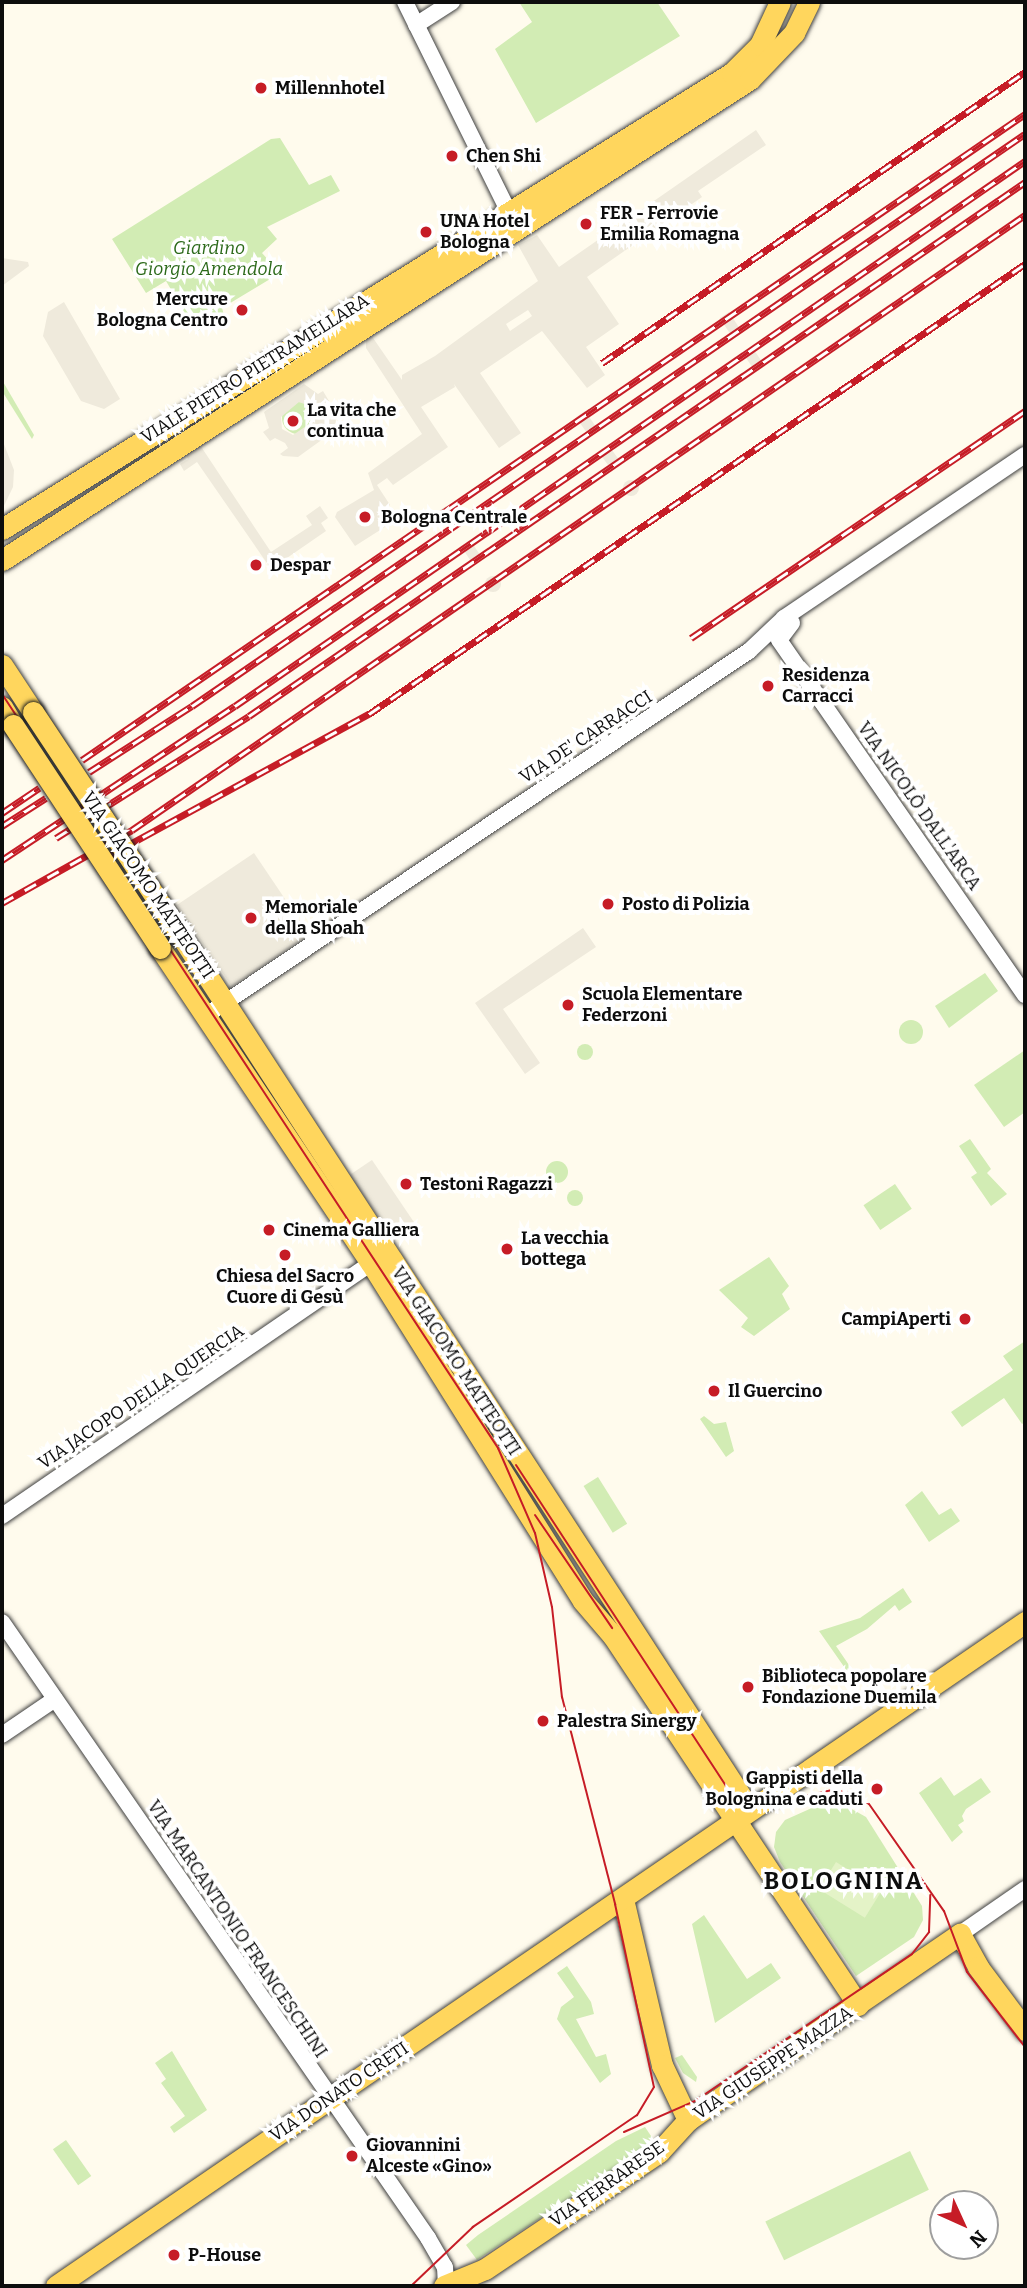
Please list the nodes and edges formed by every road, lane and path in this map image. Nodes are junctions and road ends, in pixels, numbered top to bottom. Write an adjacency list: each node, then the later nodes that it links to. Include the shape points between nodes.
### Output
1 (405, 2): 5 (street)
2 (452, 2): 5 (street)
3 (780, 2): 6 (main road, VIALE PIETRO PIETRAMELLARA, via 762,41 742,65)
4 (808, 2): 7 (main road, VIALE PIETRO PIETRAMELLARA, via 794,33 750,79)
5 (416, 24): 6 (street)
6 (509, 212): 7 (main road, VIALE PIETRO PIETRAMELLARA, via 509,223 499,234); 10 (main road, VIALE PIETRO PIETRAMELLARA)
7 (375, 319): 11 (main road, VIALE PIETRO PIETRAMELLARA)
8 (1025, 455): 9 (street, VIA DE' CARRACCI)
9 (983, 484): 12 (street, VIA DE' CARRACCI, via 957,510 788,626); 16 (street, VIA DE' CARRACCI, via 784,618 748,651)
10 (2, 528)
11 (2, 560)
12 (779, 640): 15 (street, VIA NICOLÒ DALL'ARCA)
13 (2, 665): 16 (main road, VIA GIACOMO MATTEOTTI, bridge)
14 (8, 716): 17 (main road, VIA GIACOMO MATTEOTTI, bridge)
15 (1025, 995)
16 (226, 1002): 17 (street, VIA DE' CARRACCI); 24 (main road, VIA GIACOMO MATTEOTTI)
17 (205, 1016): 18 (main road, VIA GIACOMO MATTEOTTI)
18 (371, 1263): 19 (street, VIA JACOPO DELLA QUERCIA); 24 (main road, VIA GIACOMO MATTEOTTI, via 586,1604)
19 (2, 1516)
20 (2, 1622): 22 (street, VIA MARCANTONIO FRANCESCHINI)
21 (1025, 1622): 24 (main road, VIA DONATO CRETI)
22 (55, 1699): 23 (street); 30 (street, VIA MARCANTONIO FRANCESCHINI)
23 (2, 1735)
24 (744, 1815): 26 (main road, VIA DONATO CRETI); 28 (main road, via 749,1838)
25 (1025, 1889): 27 (street)
26 (623, 1899): 30 (main road, VIA DONATO CRETI); 31 (main road, via 662,2065)
27 (961, 1934): 28 (main road, VIA GIUSEPPE MAZZA); 29 (main road, via 978,1967)
28 (858, 2005): 31 (main road, VIA GIUSEPPE MAZZA)
29 (1025, 2030)
30 (330, 2097): 33 (main road, VIA DONATO CRETI); 34 (street, VIA MARCANTONIO FRANCESCHINI, via 440,2257)
31 (688, 2120): 32 (main road, VIA FERRARESE, via 659,2152)
32 (465, 2282): 34 (main road, VIA FERRARESE)
33 (56, 2286)
34 (445, 2286)

